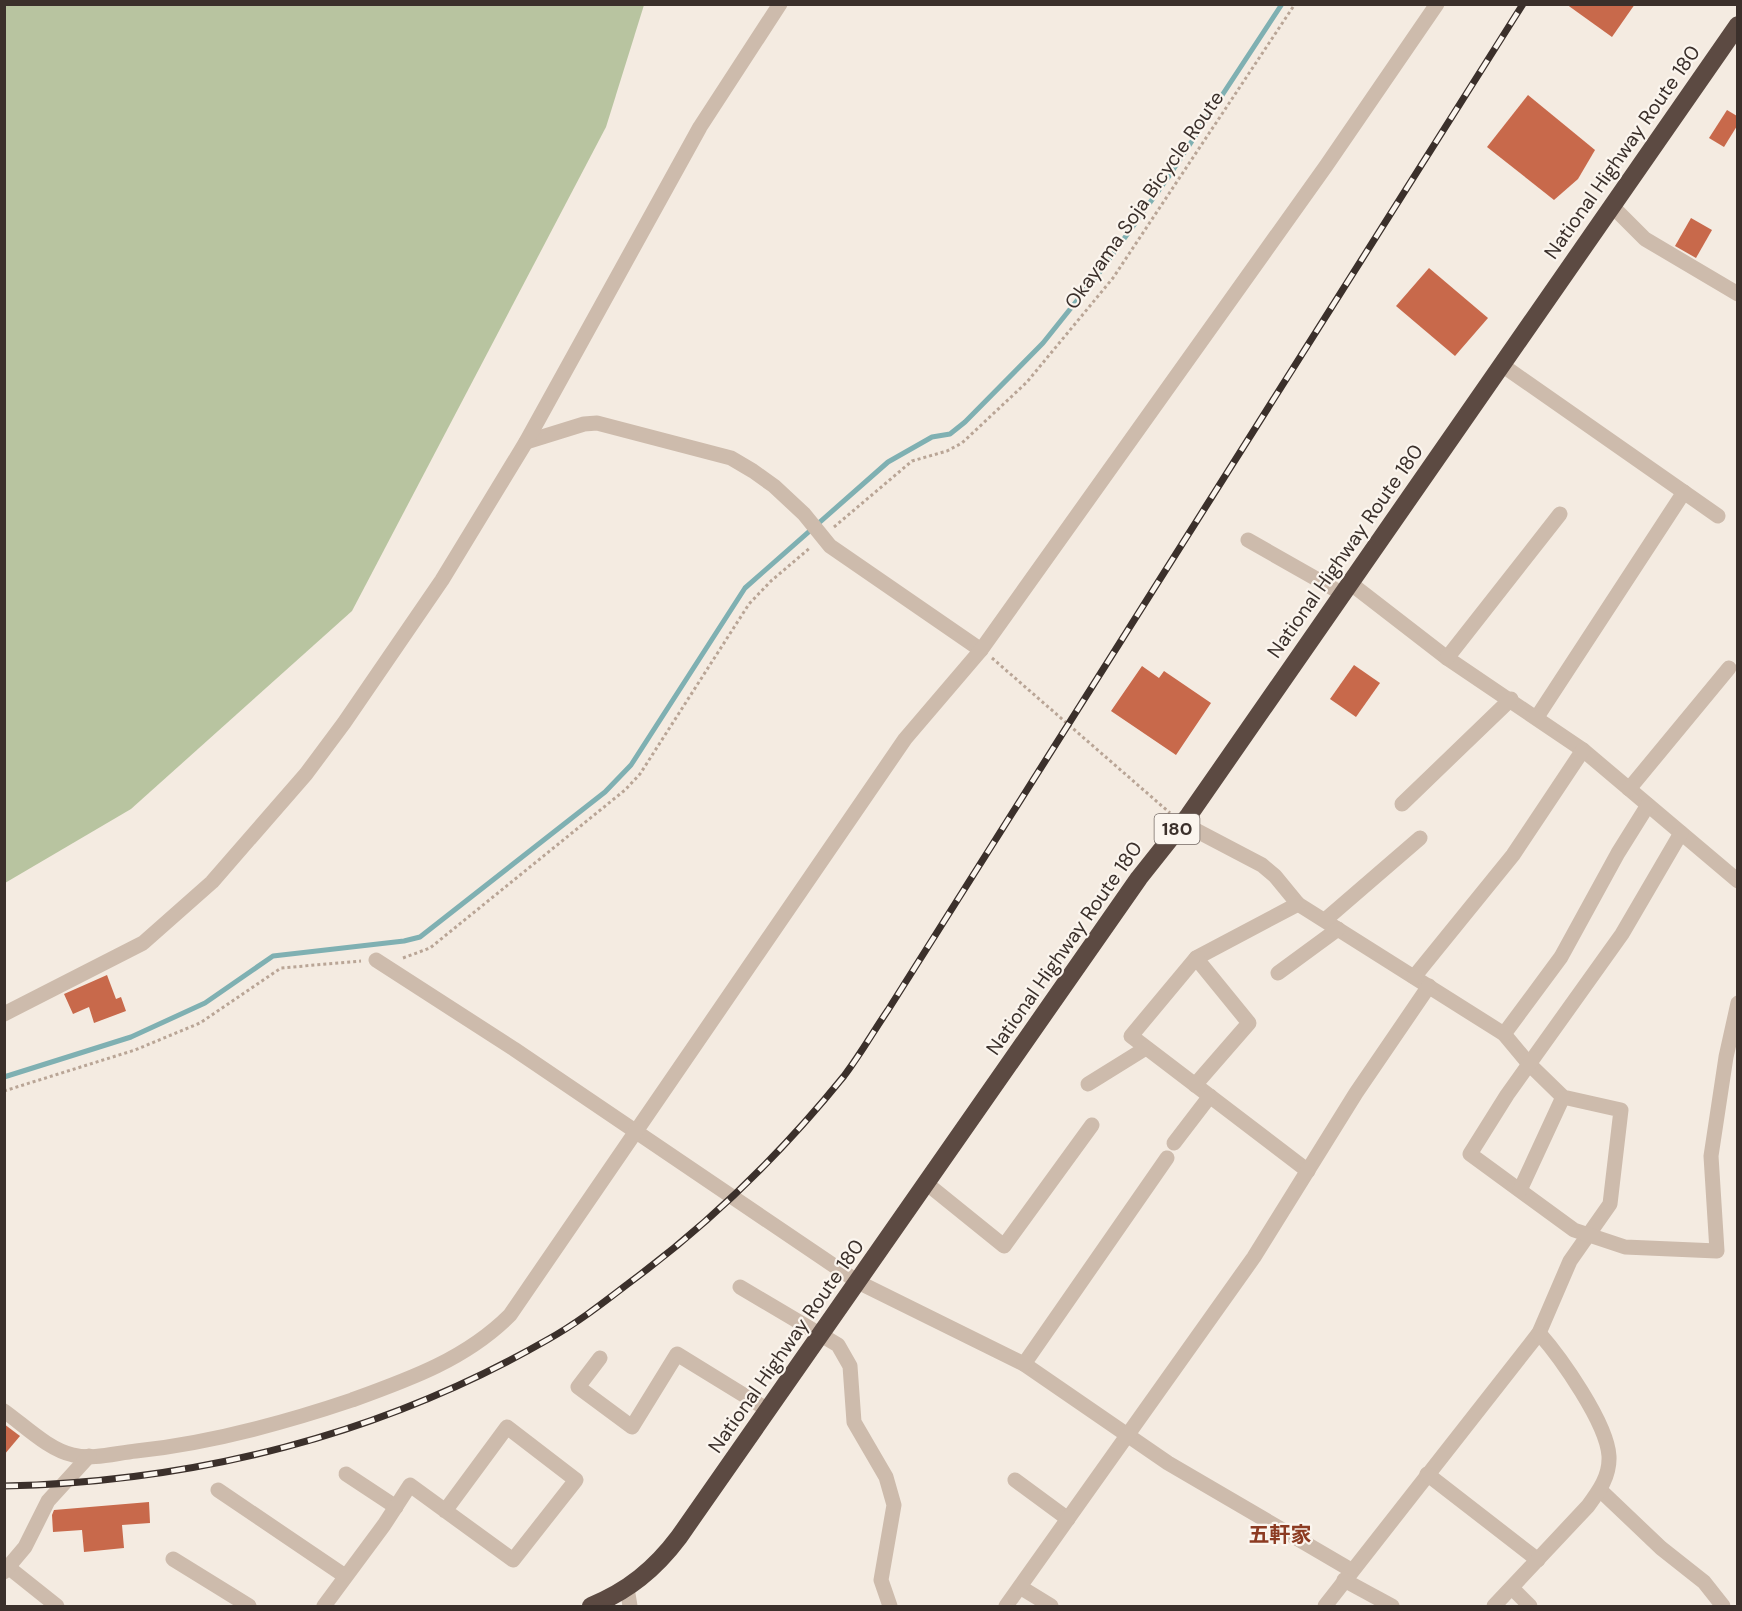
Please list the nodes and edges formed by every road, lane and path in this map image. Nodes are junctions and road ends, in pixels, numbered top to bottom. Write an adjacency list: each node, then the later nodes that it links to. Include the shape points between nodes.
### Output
1 (780, 4): 8 (street, via 700,127)
2 (1294, 4): 12 (path, Okayama Soja Bicycle Route, via 1113,278 1027,382 962,443 912,461)
3 (1437, 4): 15 (street)
4 (1737, 25): 5 (highway, National Highway Route 180 / 180)
5 (1612, 206): 6 (street, via 1645,239); 7 (highway, National Highway Route 180 / 180)
6 (1737, 294)
7 (1502, 365): 9 (street); 14 (highway, National Highway Route 180 / 180)
8 (526, 442): 12 (street, via 597,423 731,458 774,486 804,514); 36 (street, via 442,580 344,723 267,822 212,882 143,943)
9 (1684, 492): 11 (street); 19 (street)
10 (1560, 514): 16 (street)
11 (1718, 516)
12 (822, 538): 15 (street); 31 (path, Okayama Soja Bicycle Route, via 749,604 640,774 625,790 430,948 398,959)
13 (1248, 540): 14 (street)
14 (1346, 589): 16 (street); 24 (highway, National Highway Route 180 / 180)
15 (981, 650): 24 (path, via 1023,682); 46 (street, via 905,739)
16 (1447, 658): 18 (street)
17 (1729, 668): 21 (street)
18 (1511, 699): 19 (street); 22 (street)
19 (1537, 717): 20 (street)
20 (1583, 750): 21 (street); 33 (street, via 1513,855)
21 (1629, 789): 23 (street)
22 (1402, 804)
23 (1648, 805): 25 (street); 37 (street, via 1561,957)
24 (1182, 823): 28 (street, via 1262,865); 50 (highway, National Highway Route 180 / 180, via 1139,878)
25 (1681, 833): 27 (street); 39 (street, via 1622,934)
26 (1420, 838): 29 (street)
27 (1737, 881)
28 (1298, 904): 29 (street); 30 (street)
29 (1332, 924): 32 (street); 33 (street)
30 (1196, 958): 38 (street, via 1131,1036); 41 (street, via 1249,1023)
31 (376, 960): 42 (path, Okayama Soja Bicycle Route, via 281,968 200,1023 135,1050); 46 (street)
32 (1278, 973)
33 (1414, 977): 34 (street)
34 (1429, 986): 37 (street); 49 (street)
35 (1737, 1003): 52 (street, via 1712,1156 1717,1251 1625,1247)
36 (4, 1014)
37 (1504, 1034): 39 (street)
38 (1146, 1048): 40 (street); 41 (street)
39 (1529, 1064): 44 (street); 51 (street, via 1470,1154)
40 (1088, 1084)
41 (1195, 1085): 43 (street)
42 (4, 1091)
43 (1210, 1096): 47 (street); 49 (street)
44 (1563, 1097): 51 (street); 52 (street, via 1621,1110 1610,1204)
45 (1092, 1125): 50 (street, via 1004,1246)
46 (636, 1132): 53 (street); 62 (street, via 510,1315 466,1351 408,1378 300,1418 224,1438)
47 (1174, 1143)
48 (1167, 1158): 58 (street)
49 (1308, 1171): 61 (street, via 1254,1257)
50 (926, 1183): 53 (highway, National Highway Route 180 / 180)
51 (1520, 1190): 52 (street, via 1574,1230)
52 (1589, 1235): 55 (street, via 1570,1261)
53 (858, 1282): 56 (highway, National Highway Route 180 / 180); 58 (street)
54 (740, 1287): 56 (street)
55 (1539, 1333): 64 (street); 67 (street, via 1554,1349 1603,1434 1609,1456)
56 (821, 1334): 59 (highway, National Highway Route 180 / 180); 83 (street, via 838,1345 850,1365 854,1422 886,1477 894,1505 881,1581)
57 (600, 1358): 59 (street, via 578,1387 632,1427 677,1354)
58 (1024, 1365): 61 (street)
59 (768, 1410): 78 (highway, National Highway Route 180 / 180, via 663,1558)
60 (4, 1411): 62 (street, via 60,1451)
61 (1128, 1434): 70 (street); 74 (street)
62 (88, 1456): 73 (street, via 48,1501 25,1547)
63 (346, 1474): 68 (street)
64 (1427, 1474): 72 (street); 74 (street)
65 (1015, 1480): 70 (street)
66 (218, 1490): 75 (street)
67 (1600, 1490): 72 (street); 90 (street, via 1661,1548 1704,1582)
68 (396, 1507): 69 (street, via 410,1485); 75 (street)
69 (445, 1511): 69 (street, via 513,1560 576,1480 507,1427)
70 (1068, 1519): 76 (street)
71 (173, 1559): 80 (street)
72 (1538, 1560): 77 (street)
73 (6, 1570): 79 (street)
74 (1348, 1575): 86 (street); 87 (street)
75 (345, 1576): 81 (street)
76 (1020, 1587): 84 (street); 85 (street)
77 (1512, 1588): 88 (street); 89 (street)
78 (629, 1597): 82 (highway, National Highway Route 180 / 180)
79 (57, 1606)
80 (249, 1606)
81 (324, 1606)
82 (591, 1606)
83 (890, 1606)
84 (1006, 1606)
85 (1051, 1606)
86 (1325, 1606)
87 (1392, 1606)
88 (1494, 1606)
89 (1530, 1606)
90 (1723, 1606)

